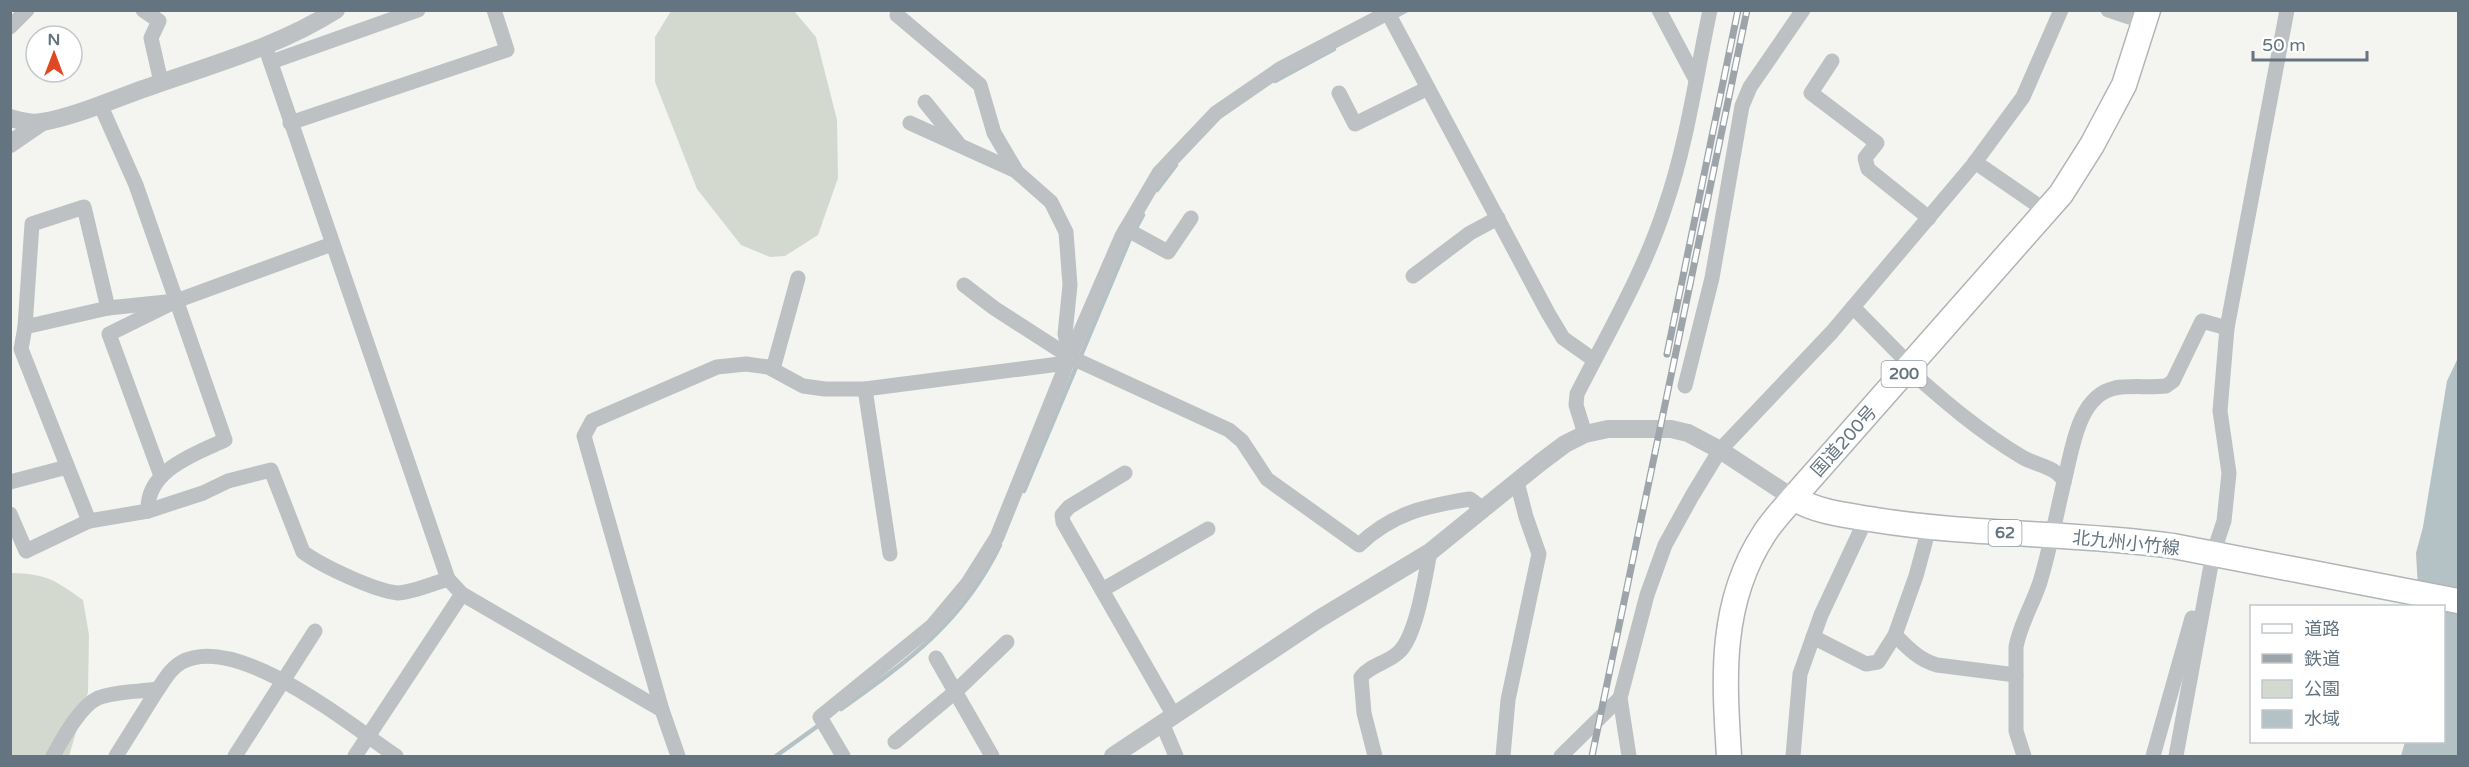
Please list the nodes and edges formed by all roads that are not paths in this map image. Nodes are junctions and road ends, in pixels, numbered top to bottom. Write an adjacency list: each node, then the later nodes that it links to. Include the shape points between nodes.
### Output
1 (27, 10): 15 (street)
2 (143, 10): 19 (street, via 159,21 151,38)
3 (336, 10): 16 (street)
4 (418, 10): 16 (street)
5 (494, 10): 26 (street, via 507,50)
6 (1659, 10): 18 (street)
7 (1710, 10): 18 (street)
8 (1803, 10): 50 (street, via 1750,87 1742,106 1712,278)
9 (2061, 10): 30 (street, via 2023,98)
10 (2108, 10): 14 (street)
11 (2287, 10): 45 (street)
12 (1391, 12): 20 (street); 36 (street, via 1280,69 1216,113 1159,173)
13 (897, 15): 31 (street, via 980,85 994,133)
14 (2146, 16): 32 (main road, 国道200号 / 200, via 2124,85 2092,145)
15 (10, 27)
16 (268, 54): 19 (street); 26 (street)
17 (1832, 61): 35 (street, via 1811,93 1877,143 1865,158 1868,169)
18 (1695, 78): 47 (street, via 1674,182 1664,210)
19 (161, 82): 23 (street)
20 (1428, 88): 21 (street, via 1355,124); 34 (street)
21 (1339, 93)
22 (925, 102): 29 (street)
23 (100, 104): 25 (street); 41 (street, via 136,184)
24 (10, 117): 25 (street, via 27,123)
25 (42, 122): 28 (street)
26 (290, 123): 37 (street)
27 (910, 123): 29 (street)
28 (10, 144)
29 (960, 146): 31 (street)
30 (1975, 162): 32 (street); 35 (street)
31 (1017, 172): 46 (street, via 1051,202 1066,232 1070,285 1065,334)
32 (2046, 212): 48 (main road, 国道200号 / 200)
33 (1191, 218): 36 (street, via 1168,252)
34 (1498, 218): 38 (street, via 1470,232); 47 (street, via 1563,338)
35 (1929, 218): 43 (street)
36 (1126, 229): 46 (street)
37 (332, 244): 41 (street); 72 (street)
38 (1413, 276)
39 (798, 278): 49 (street)
40 (964, 285): 46 (street)
41 (176, 301): 42 (street); 56 (street, via 225,440 185,459); 56 (street, via 109,334)
42 (108, 308): 44 (street); 44 (street, via 84,207 32,224)
43 (1853, 308): 48 (street); 53 (street)
44 (25, 327): 54 (street, via 21,349)
45 (2227, 328): 59 (street, via 2202,321 2173,381 2166,386 2100,393 2083,412); 71 (street, via 2220,411 2229,473)
46 (1069, 360): 51 (street); 61 (street, via 1229,430 1242,441 1267,478 1359,545 1388,521 1437,504 1470,499); 96 (street, via 997,537 968,583 932,626 820,717)
47 (1594, 360): 52 (street, via 1577,393 1576,405)
48 (1909, 368): 59 (street, via 1957,413 2029,462 2057,472); 60 (main road, 国道200号 / 200)
49 (773, 369): 51 (street, via 803,386); 86 (street, via 746,364 717,367 592,421 584,436)
50 (1685, 386)
51 (865, 389): 70 (street)
52 (1585, 434): 53 (street, via 1608,429 1671,429 1688,433); 58 (street, via 1565,444)
53 (1720, 450): 60 (street); 85 (street, via 1665,545 1647,595)
54 (67, 467): 57 (street); 65 (street)
55 (1125, 473): 73 (street, via 1062,515)
56 (161, 476): 62 (street, via 148,495)
57 (10, 482)
58 (1517, 482): 61 (street); 101 (street, via 1539,554 1508,700)
59 (2064, 482): 68 (street)
60 (1793, 498): 64 (main road, 北九州小竹線 / 62, via 1810,508); 104 (main road, 国道200号 / 200, via 1764,534 1740,580 1726,639 1724,687)
61 (1483, 509): 69 (street)
62 (148, 511): 65 (street); 72 (street, via 228,481 271,470 303,552 313,560 399,593)
63 (10, 514): 65 (street, via 26,551)
64 (1866, 519): 66 (main road, 北九州小竹線 / 62); 78 (street)
65 (89, 521)
66 (1929, 528): 68 (main road, 北九州小竹線 / 62); 77 (street)
67 (1208, 529): 73 (street)
68 (2052, 536): 71 (main road, 北九州小竹線 / 62, via 2140,541); 81 (street, via 2039,585 2018,635)
69 (1430, 552): 87 (street, via 1319,619); 100 (street, via 1406,644 1361,677 1364,713)
70 (890, 554)
71 (2215, 559): 75 (main road, 北九州小竹線 / 62); 107 (street, via 2200,591); 108 (street)
72 (448, 579): 74 (street)
73 (1102, 590): 87 (street)
74 (462, 594): 86 (street); 88 (street)
75 (2458, 601)
76 (315, 631): 82 (street)
77 (1895, 635): 78 (street, via 1873,664); 81 (street, via 1927,662)
78 (1813, 637): 105 (street, via 1800,674)
79 (1007, 642): 84 (street)
80 (936, 658): 84 (street)
81 (2016, 675): 106 (street, via 2016,731)
82 (284, 680): 83 (street, via 245,663 219,657 195,658 172,670); 88 (street); 92 (street)
83 (158, 689): 90 (street, via 96,699 76,719); 91 (street)
84 (955, 692): 89 (street); 97 (street)
85 (1620, 698): 102 (street); 103 (street)
86 (662, 710): 95 (street)
87 (1168, 719): 98 (street); 99 (street)
88 (367, 737): 93 (street); 94 (street)
89 (895, 742)
90 (52, 756)
91 (116, 756)
92 (235, 756)
93 (355, 756)
94 (396, 756)
95 (678, 756)
96 (843, 756)
97 (992, 756)
98 (1113, 756)
99 (1176, 756)
100 (1375, 756)
101 (1503, 756)
102 (1561, 756)
103 (1629, 756)
104 (1729, 756)
105 (1793, 756)
106 (2024, 756)
107 (2153, 756)
108 (2176, 756)

